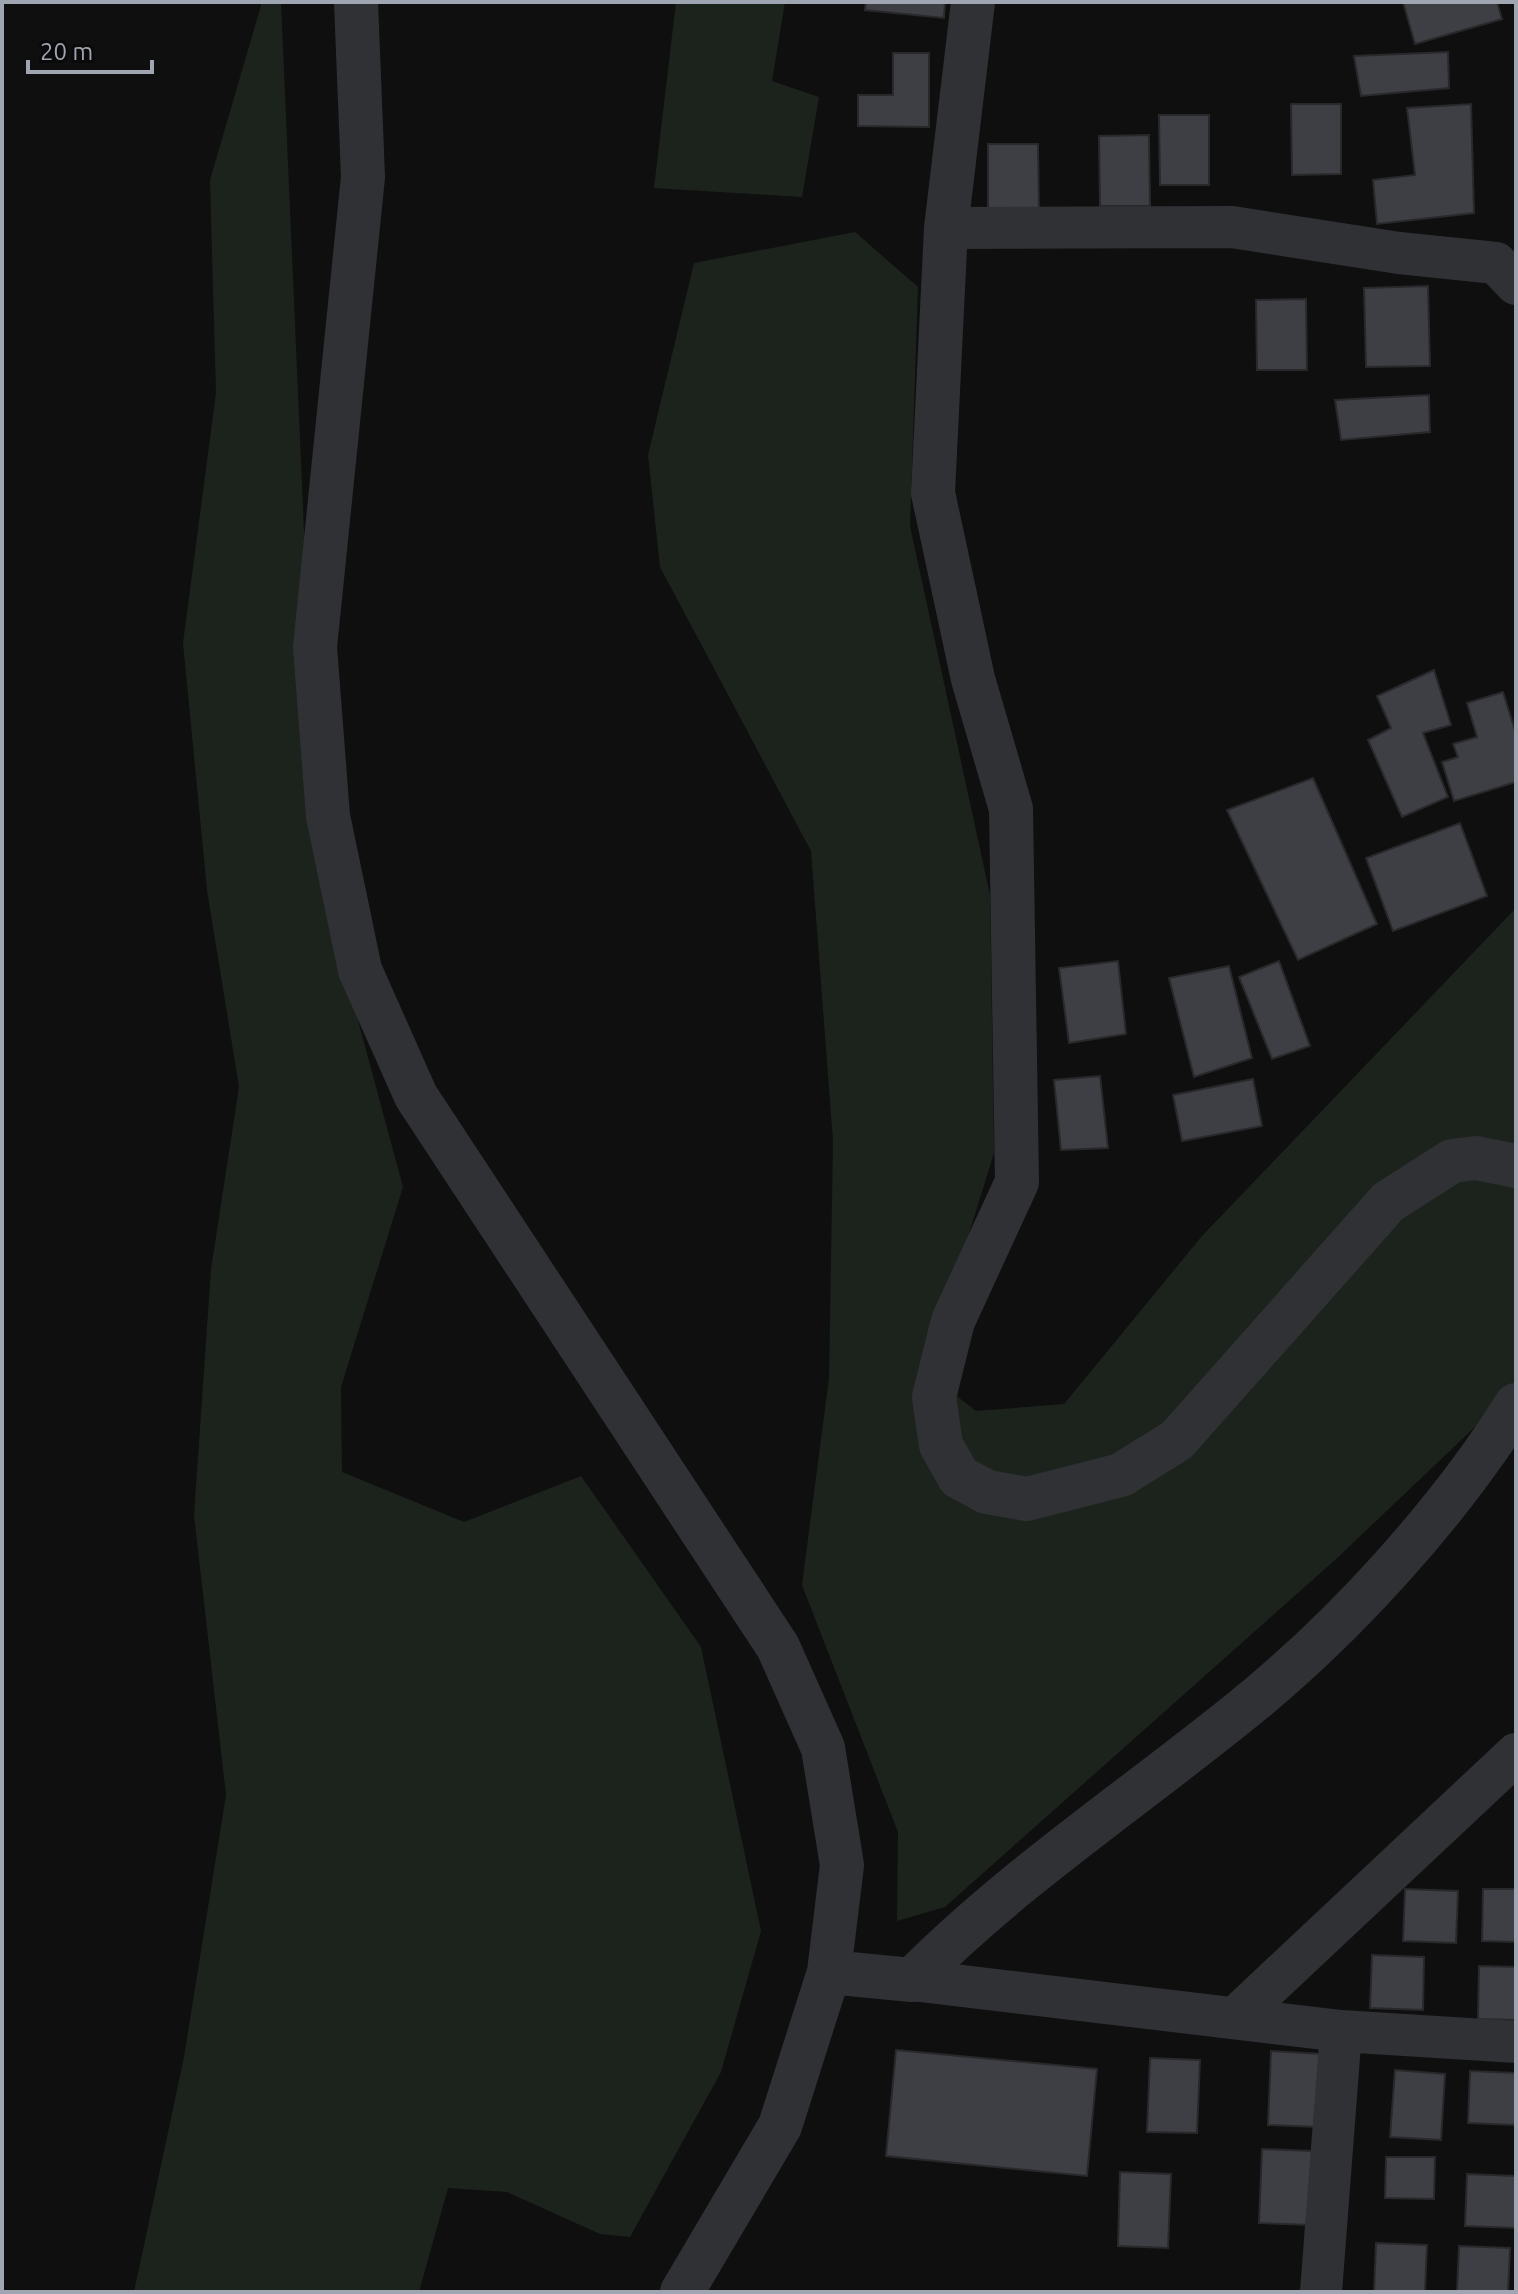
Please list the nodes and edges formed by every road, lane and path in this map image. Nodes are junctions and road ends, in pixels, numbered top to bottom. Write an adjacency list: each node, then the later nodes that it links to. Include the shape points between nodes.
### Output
1 (356, 2): 8 (street, via 363,177 315,647 328,816 360,970 416,1096 778,1647 823,1748 842,1865)
2 (973, 2): 3 (street)
3 (946, 228): 4 (street, via 1232,227 1496,263); 5 (street, via 933,493 973,679 1011,809 1017,1182 953,1321 934,1397 941,1445 959,1477 987,1492 1027,1499 1121,1475 1177,1440 1388,1202 1452,1161 1476,1158)
4 (1516, 284)
5 (1516, 1166)
6 (1516, 1405): 9 (street, via 1396,1563 1302,1656 1244,1709 964,1927)
7 (1516, 1754): 10 (street)
8 (829, 1972): 9 (street); 13 (street, via 780,2126)
9 (912, 1980): 10 (street)
10 (1236, 2017): 11 (street)
11 (1341, 2031): 12 (street); 14 (street)
12 (1516, 2042)
13 (682, 2292)
14 (1321, 2292)

